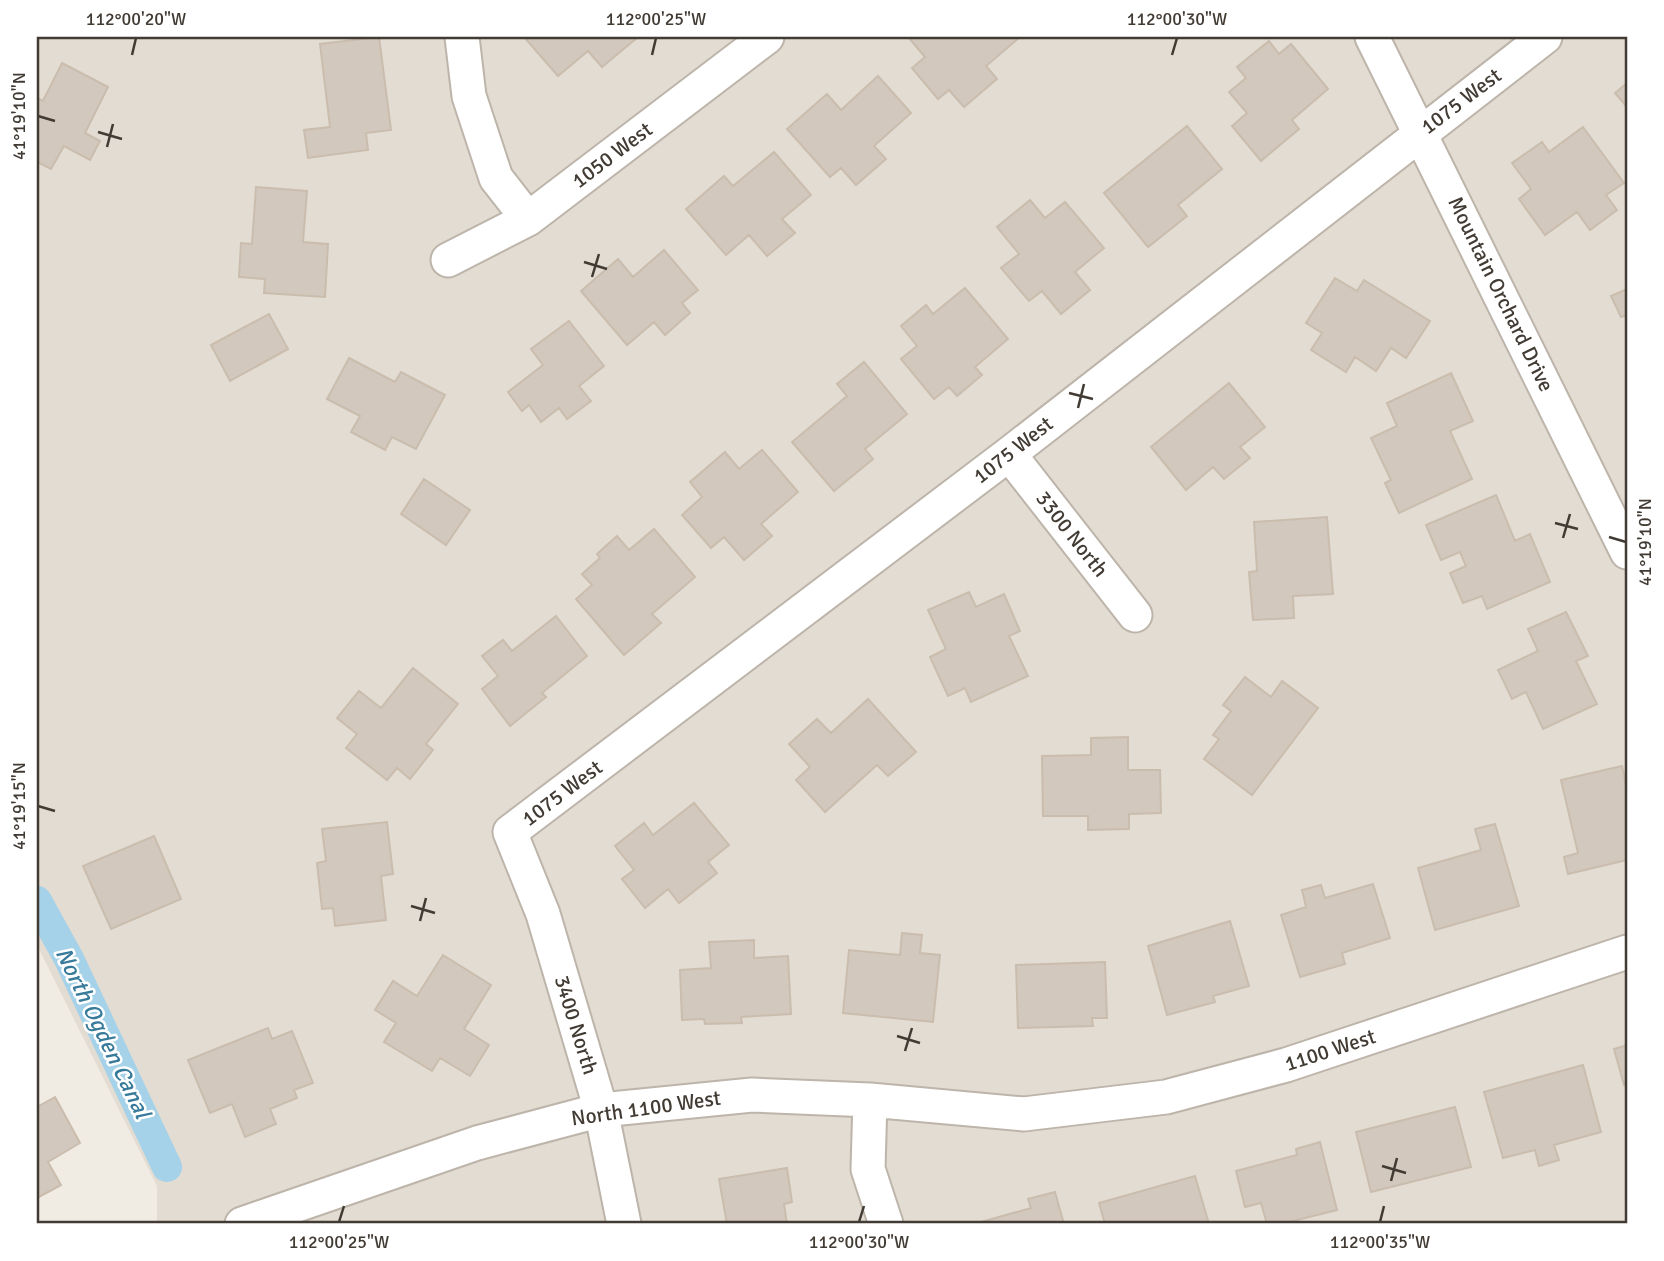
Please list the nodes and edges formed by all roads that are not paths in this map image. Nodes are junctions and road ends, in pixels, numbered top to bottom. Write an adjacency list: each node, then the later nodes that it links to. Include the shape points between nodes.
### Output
1 (462, 37): 6 (street, via 469,96 496,178)
2 (767, 37): 6 (street, 1050 West)
3 (1373, 37): 5 (street, Mountain Orchard Drive)
4 (1545, 37): 5 (street, 1075 West)
5 (1421, 131): 8 (street, 1075 West); 9 (street, Mountain Orchard Drive)
6 (528, 219): 7 (street, 1050 West)
7 (447, 260)
8 (1009, 454): 10 (street, 3300 North); 11 (street, 1075 West)
9 (1627, 552)
10 (1135, 615)
11 (510, 832): 14 (street, 3400 North, via 543,914)
12 (1627, 952): 15 (street, 1100 West, via 1286,1065 1179,1093)
13 (870, 1100): 14 (street, North 1100 West, via 752,1095); 15 (street, North 1100 West); 18 (street, via 868,1169)
14 (601, 1110): 16 (street, North 1100 West, via 477,1143); 17 (street, 3400 North)
15 (1024, 1114)
16 (242, 1224)
17 (624, 1224)
18 (886, 1224)

